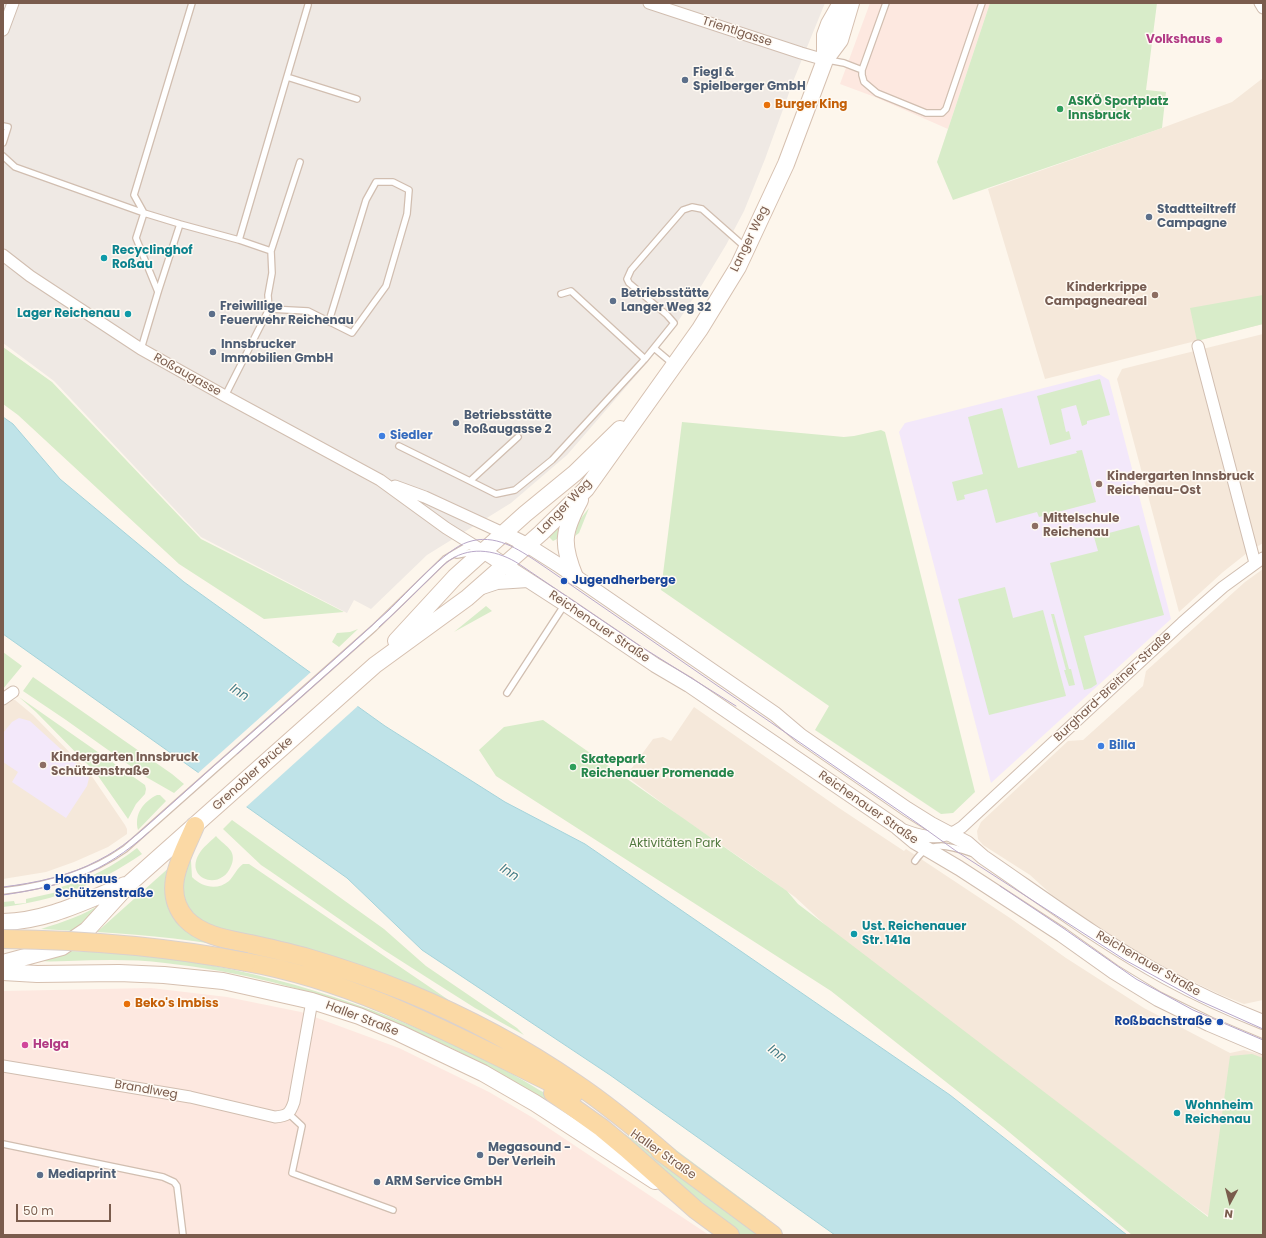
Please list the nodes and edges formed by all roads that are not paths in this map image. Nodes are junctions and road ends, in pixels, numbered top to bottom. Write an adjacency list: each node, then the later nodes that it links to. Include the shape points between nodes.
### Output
1 (13, 3): 11 (street)
2 (192, 3): 20 (lane, via 134,195)
3 (649, 3): 12 (street, Trientlgasse)
4 (841, 3): 12 (main road, Langer Weg, via 825,35)
5 (851, 3): 12 (main road, Langer Weg, via 840,40)
6 (886, 3): 13 (lane)
7 (982, 3): 13 (lane, via 946,109 942,113 926,113 877,93 864,82)
8 (1260, 3): 10 (street)
9 (308, 5): 14 (lane)
10 (1263, 8)
11 (3, 30)
12 (825, 60): 13 (lane, via 844,63); 23 (main road, Langer Weg, via 786,164)
13 (862, 70)
14 (287, 77): 15 (lane); 22 (lane)
15 (357, 99)
16 (3, 126): 17 (lane, via 8,127)
17 (3, 143)
18 (3, 156): 20 (lane, via 15,167)
19 (300, 162): 24 (lane)
20 (144, 213): 21 (lane); 26 (lane, via 136,238)
21 (180, 224): 22 (lane); 26 (lane)
22 (239, 240): 24 (lane)
23 (747, 248): 31 (lane, via 702,210 692,207 683,210 631,270 627,279 629,284 674,323); 34 (main road, Langer Weg, via 700,329)
24 (271, 251): 28 (lane, via 272,274)
25 (3, 255): 32 (street, Roßaugasse, via 30,276)
26 (158, 292): 32 (lane)
27 (560, 294): 33 (lane, via 571,291)
28 (268, 309): 29 (lane, via 308,311); 35 (lane)
29 (329, 321): 29 (lane, via 352,333 386,286 407,214 409,190 394,182 376,182 366,200)
30 (1198, 346): 46 (street)
31 (654, 348): 33 (lane); 34 (lane)
32 (141, 349): 35 (street, Roßaugasse)
33 (645, 359): 40 (lane, via 552,460 515,490 496,494)
34 (674, 365): 36 (main road, Langer Weg)
35 (225, 396): 39 (street, Roßaugasse)
36 (647, 404): 41 (main road, Langer Weg); 42 (main road, Langer Weg, via 575,473)
37 (518, 438): 40 (lane)
38 (399, 446): 40 (lane)
39 (380, 480): 42 (street, Roßaugasse, via 425,497); 44 (street, Roßaugasse)
40 (470, 481)
41 (586, 489): 43 (main road, Langer Weg); 48 (main road, via 572,516 565,542)
42 (499, 537): 43 (street, Reichenauer Straße); 44 (main road, Grenobler Brücke)
43 (527, 545): 47 (main road, Langer Weg); 48 (street, Reichenauer Straße)
44 (478, 548): 45 (lane); 45 (lane, via 464,548); 47 (street, Reichenauer Straße); 52 (main road, Grenobler Brücke)
45 (446, 560): 65 (lane, via 125,849 95,867 71,876)
46 (1259, 561): 56 (street, Burghard-Breitner-Straße, via 1182,623)
47 (504, 565): 49 (street, Reichenauer Straße); 50 (main road, Grenobler Brücke)
48 (575, 577): 59 (street, Reichenauer Straße, via 775,714 801,736 931,824)
49 (528, 580): 50 (street, via 497,582); 51 (street, Reichenauer Straße)
50 (478, 589): 52 (main road, Grenobler Brücke)
51 (565, 604): 54 (lane); 58 (street, Reichenauer Straße)
52 (375, 665): 57 (main road, Grenobler Brücke)
53 (13, 692): 55 (street)
54 (507, 693)
55 (3, 699)
56 (968, 822): 59 (street, Burghard-Breitner-Straße); 60 (street)
57 (195, 826): 64 (main road, Grenobler Brücke); 77 (main road, via 176,873 173,889 180,910 193,925 211,935 308,958 380,982 487,1029 574,1082 632,1125)
58 (897, 827): 59 (street, Burghard-Breitner-Straße, via 927,837); 61 (street, Reichenauer Straße)
59 (950, 834): 60 (street, Reichenauer Straße)
60 (967, 843): 62 (street, Reichenauer Straße)
61 (927, 849): 62 (lane, via 945,846); 63 (lane, via 922,851); 72 (street, Reichenauer Straße, via 1158,999 1209,1024)
62 (983, 857): 71 (street, Reichenauer Straße, via 1064,914 1144,964 1188,988)
63 (915, 861)
64 (130, 883): 66 (main road, Grenobler Brücke, via 51,914 30,920); 68 (main road, Grenobler Brücke, via 87,930 62,947)
65 (3, 891)
66 (3, 922)
67 (3, 939): 73 (main road, Haller Straße, bridge, via 131,944 193,952 264,966 362,995 428,1022)
68 (3, 963)
69 (3, 972): 70 (main road, Haller Straße, via 164,975 223,981)
70 (312, 1001): 75 (street, via 294,1102 292,1110); 78 (main road, Haller Straße, via 359,1016 483,1073 535,1103)
71 (1263, 1022)
72 (1259, 1043)
73 (505, 1060): 77 (main road, Haller Straße, via 564,1089); 78 (main road, Haller Straße, via 602,1128)
74 (3, 1066): 75 (street, Brandlweg, via 190,1097 275,1116 284,1116)
75 (288, 1113): 79 (lane, via 302,1126 292,1173)
76 (3, 1144): 80 (lane, via 163,1177 174,1182 177,1186)
77 (669, 1157): 82 (main road, Haller Straße)
78 (680, 1196): 81 (main road, Haller Straße)
79 (393, 1210)
80 (183, 1235)
81 (730, 1235)
82 (773, 1235)

